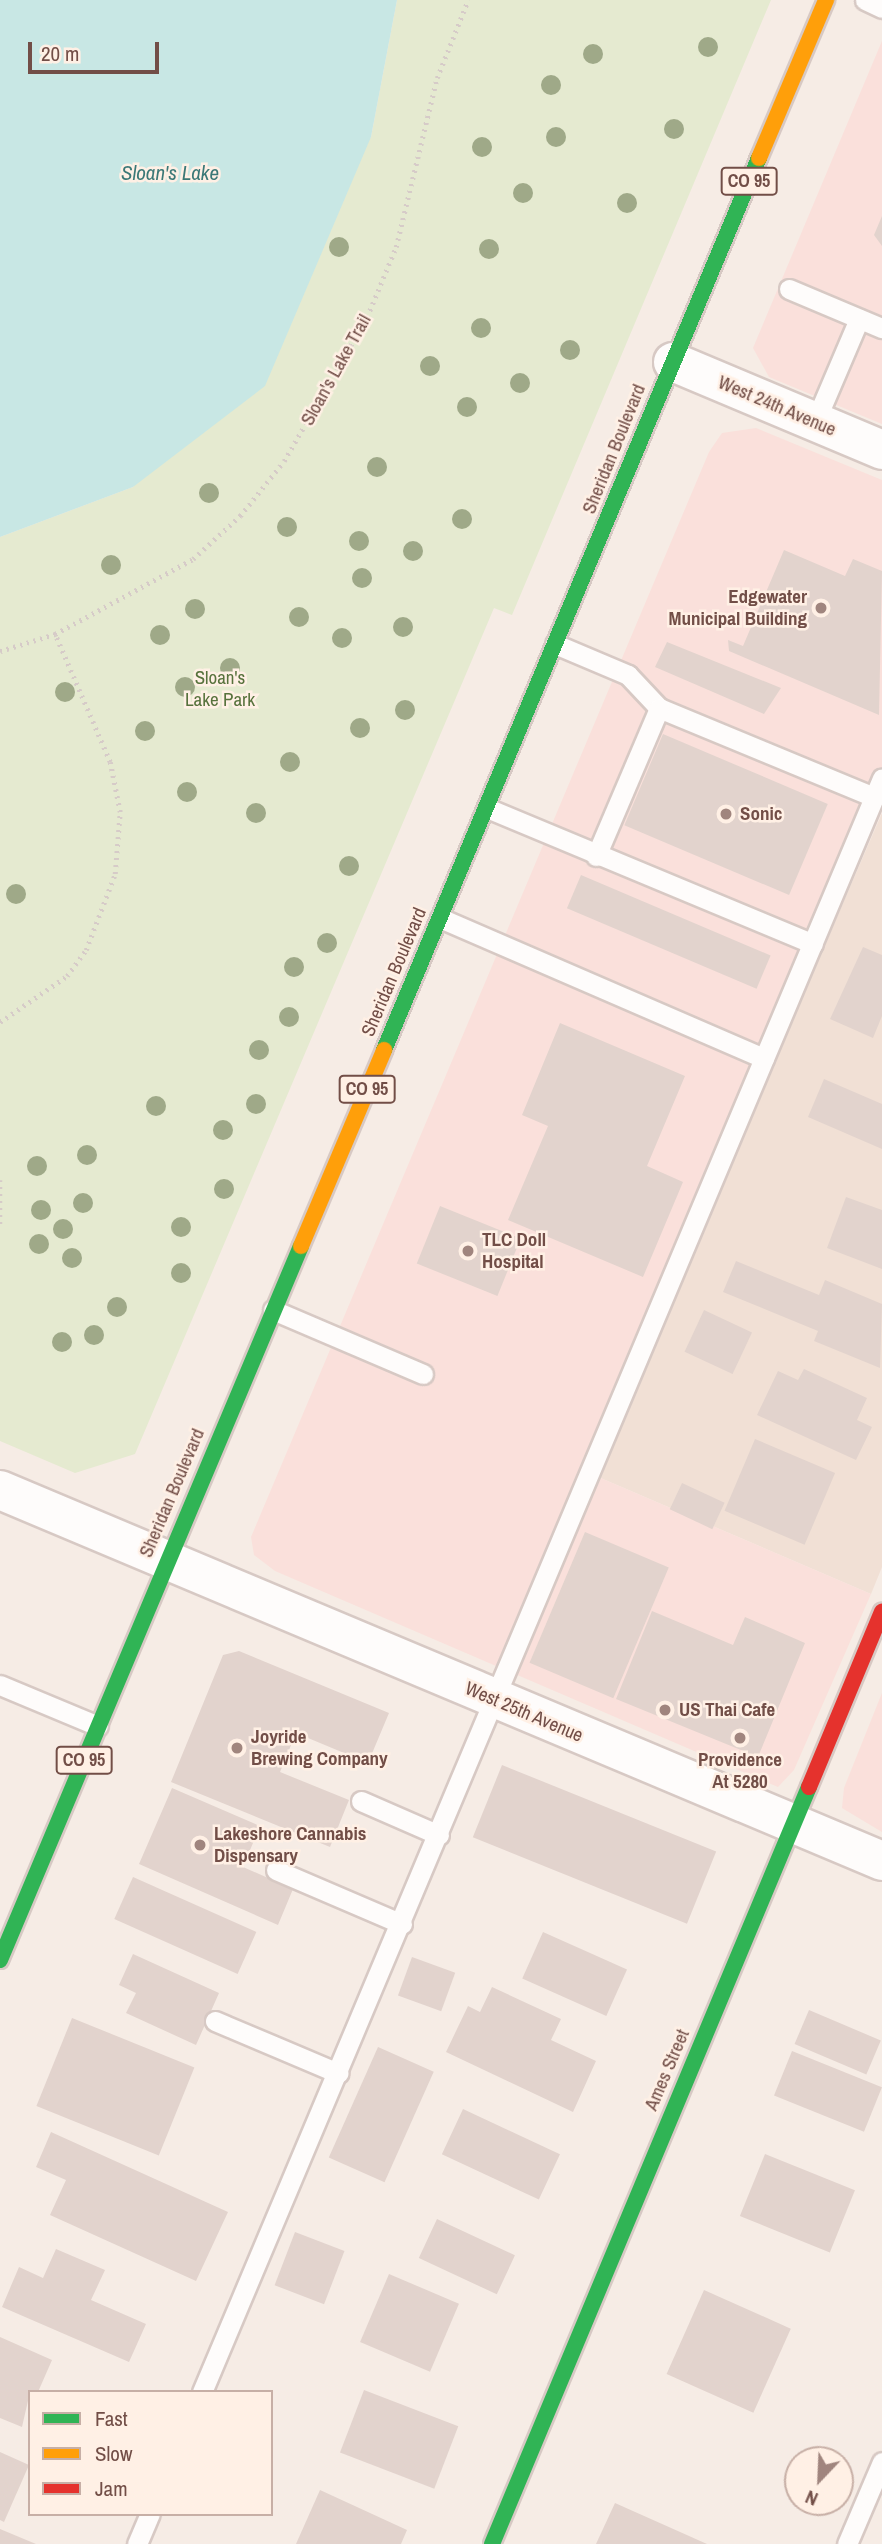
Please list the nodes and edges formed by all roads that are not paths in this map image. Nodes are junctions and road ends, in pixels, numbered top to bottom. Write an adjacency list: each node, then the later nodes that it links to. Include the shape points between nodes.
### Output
1 (826, 0): 7 (main road, Sheridan Boulevard / CO 95)
2 (865, 0): 3 (lane)
3 (882, 8)
4 (789, 289): 5 (lane)
5 (859, 319): 6 (lane); 8 (lane)
6 (882, 328)
7 (673, 362): 8 (street, West 24th Avenue); 10 (main road, Sheridan Boulevard / CO 95)
8 (815, 422): 9 (street, West 24th Avenue)
9 (882, 450)
10 (555, 644): 11 (lane, via 628,675); 14 (main road, Sheridan Boulevard / CO 95)
11 (659, 708): 13 (lane); 15 (lane)
12 (882, 778): 13 (lane)
13 (874, 797): 17 (lane)
14 (487, 808): 15 (lane); 16 (main road, Sheridan Boulevard / CO 95)
15 (596, 856): 17 (lane)
16 (440, 918): 18 (lane); 19 (main road, Sheridan Boulevard / CO 95)
17 (813, 944): 18 (lane)
18 (764, 1058): 25 (lane)
19 (273, 1310): 20 (lane); 22 (main road, Sheridan Boulevard / CO 95)
20 (423, 1374)
21 (0, 1490): 22 (street, West 25th Avenue)
22 (166, 1561): 25 (street, West 25th Avenue); 26 (main road, Sheridan Boulevard / CO 95)
23 (882, 1612): 28 (main road, Ames Street)
24 (0, 1685): 26 (lane)
25 (496, 1700): 28 (street, West 25th Avenue); 29 (lane)
26 (98, 1726): 33 (main road, Sheridan Boulevard / CO 95)
27 (361, 1801): 29 (lane)
28 (792, 1824): 30 (street, West 25th Avenue); 40 (main road, Ames Street)
29 (439, 1835): 32 (lane)
30 (882, 1861)
31 (276, 1870): 32 (lane)
32 (402, 1924): 35 (lane)
33 (0, 1960)
34 (215, 2021): 35 (lane)
35 (338, 2073): 36 (lane)
36 (203, 2390)
37 (882, 2462): 41 (lane)
38 (149, 2516): 39 (lane)
39 (137, 2544)
40 (492, 2544)
41 (847, 2544)

